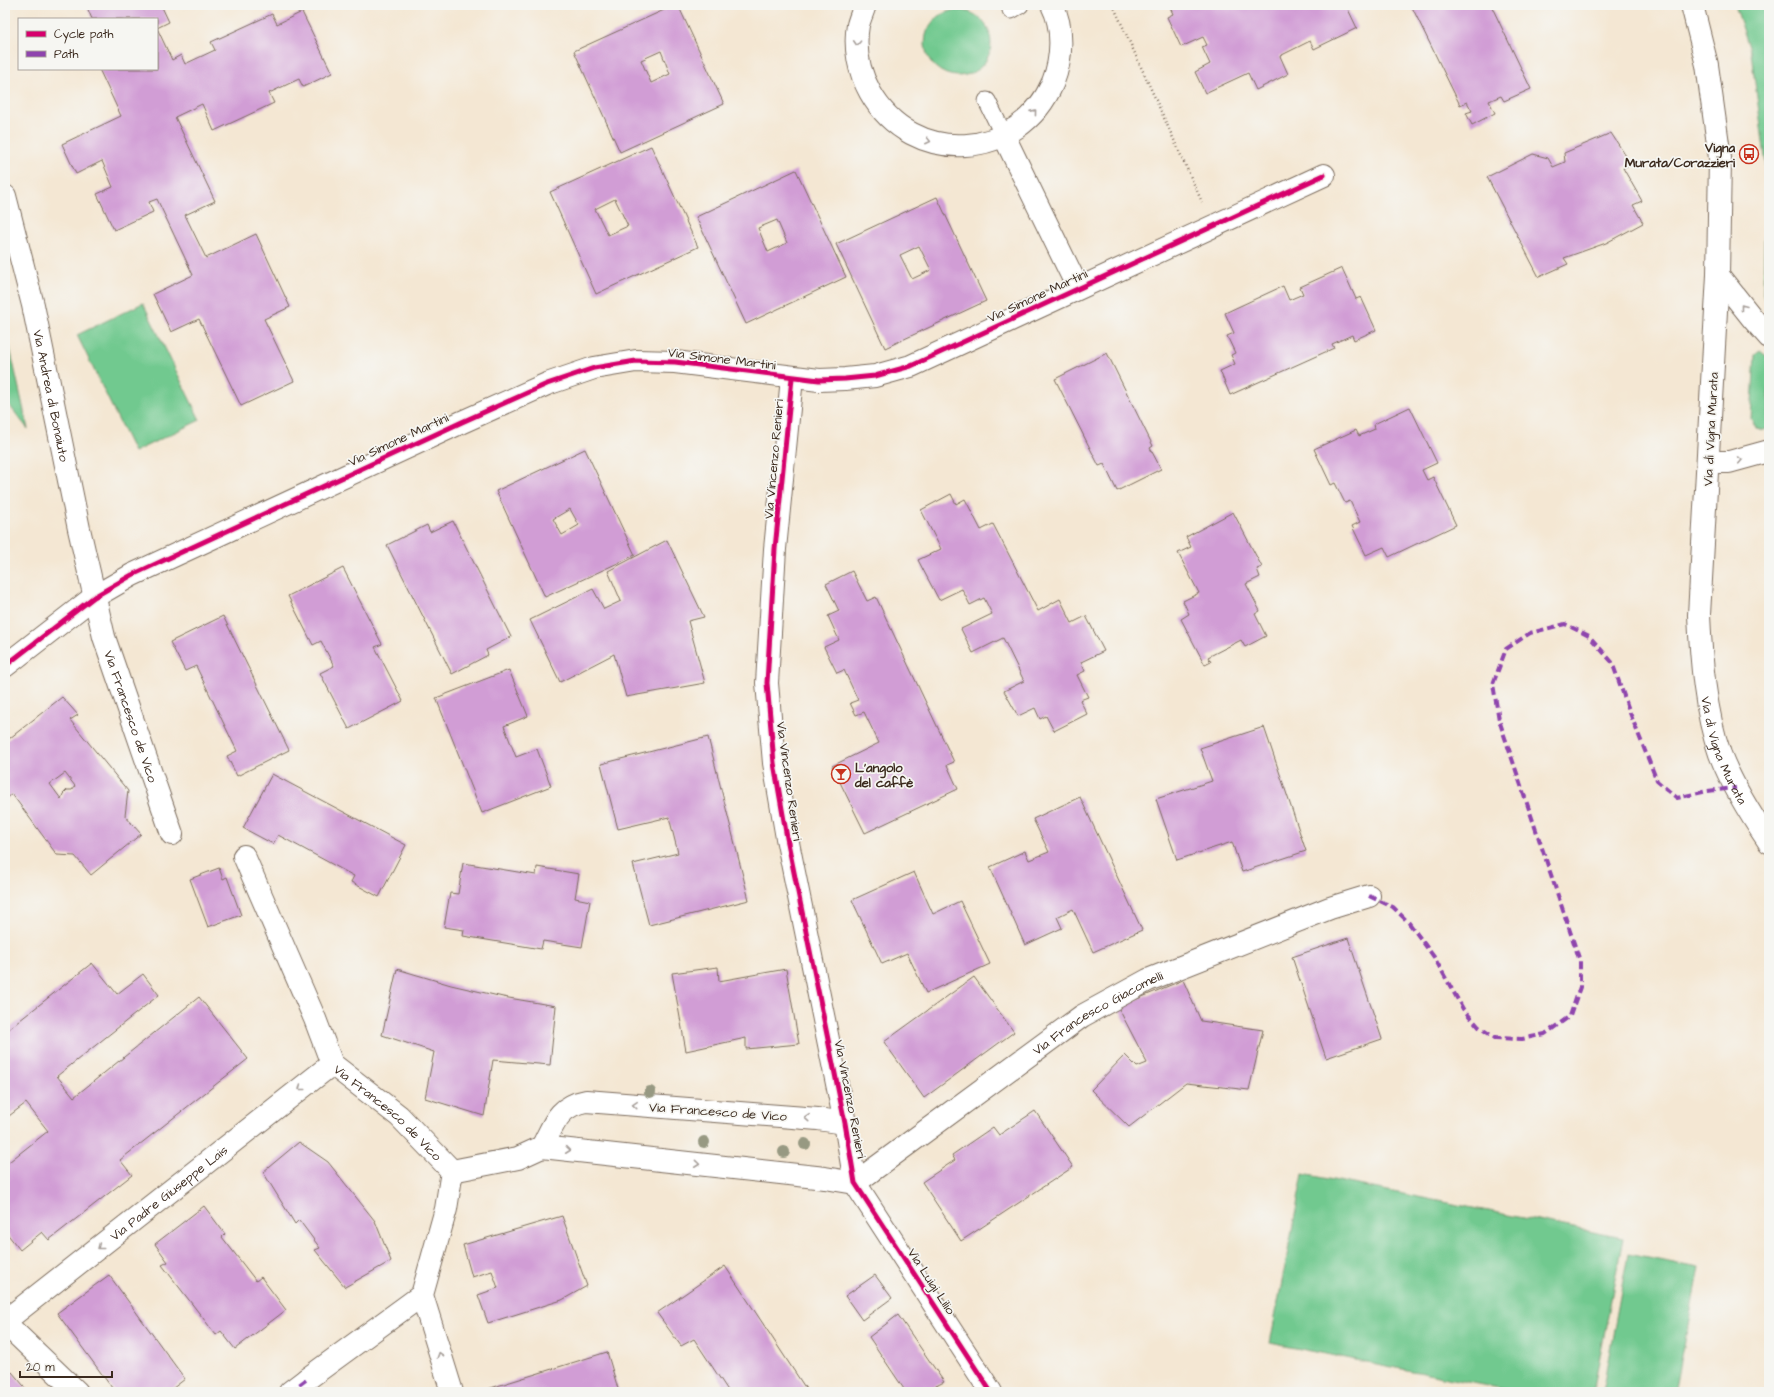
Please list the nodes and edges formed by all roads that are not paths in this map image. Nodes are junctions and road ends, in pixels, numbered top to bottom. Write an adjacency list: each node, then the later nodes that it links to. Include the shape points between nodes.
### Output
1 (865, 5): 5 (street, one-way to 5, via 858,25 857,53 863,80 877,105 897,125 922,139 949,146 977,145)
2 (1052, 5): 5 (street, one-way to 2, via 1028,119 1047,97 1058,69 1061,40)
3 (1692, 5): 8 (street, Via di Vigna Murata, via 1707,65 1720,158)
4 (987, 101): 5 (lane, Via Simone Martini)
5 (1004, 136): 9 (street, Via Simone Martini)
6 (1324, 175): 9 (street, Via Simone Martini)
7 (5, 196): 14 (street, Via Andrea di Bonaiuto, via 33,305)
8 (1718, 275): 10 (street, one-way to 8); 13 (street, Via di Vigna Murata)
9 (1078, 288): 11 (street, Via Simone Martini, via 911,366 875,376 845,379)
10 (1769, 337)
11 (792, 378): 14 (street, Via Simone Martini, via 675,362 636,361 594,368 547,384 397,451 132,575); 21 (street, Via Vincenzo Renieri, via 775,548 767,683 774,763 786,838)
12 (1769, 451): 13 (street, one-way to 12, via 1729,462)
13 (1709, 462): 17 (street, Via di Vigna Murata, via 1699,615 1701,652 1710,714 1720,753 1736,788)
14 (94, 597): 15 (street, Via Simone Martini); 16 (street, Via Francesco de Vico, via 104,637)
15 (5, 666)
16 (172, 834)
17 (1769, 842)
18 (244, 856): 20 (street, Via Francesco de Vico, via 316,1019)
19 (1369, 896): 24 (street, Via Francesco Giacomelli, via 1330,908 1148,980 1082,1016)
20 (332, 1064): 23 (street, Via Francesco de Vico, via 399,1116); 26 (street, Via Padre Giuseppe Lais, one-way to 26)
21 (846, 1123): 22 (street, Via Francesco de Vico, one-way to 22, via 586,1101 575,1103 560,1112); 24 (street, Via Vincenzo Renieri)
22 (542, 1147): 23 (street, Via Francesco de Vico, via 518,1158); 24 (street, one-way to 24)
23 (452, 1170): 25 (street, via 446,1209)
24 (855, 1183): 30 (street, Via Luigi Lilio)
25 (422, 1295): 28 (street); 29 (street, one-way to 25)
26 (5, 1322): 27 (street)
27 (77, 1392)
28 (290, 1392)
29 (452, 1392)
30 (991, 1392)

